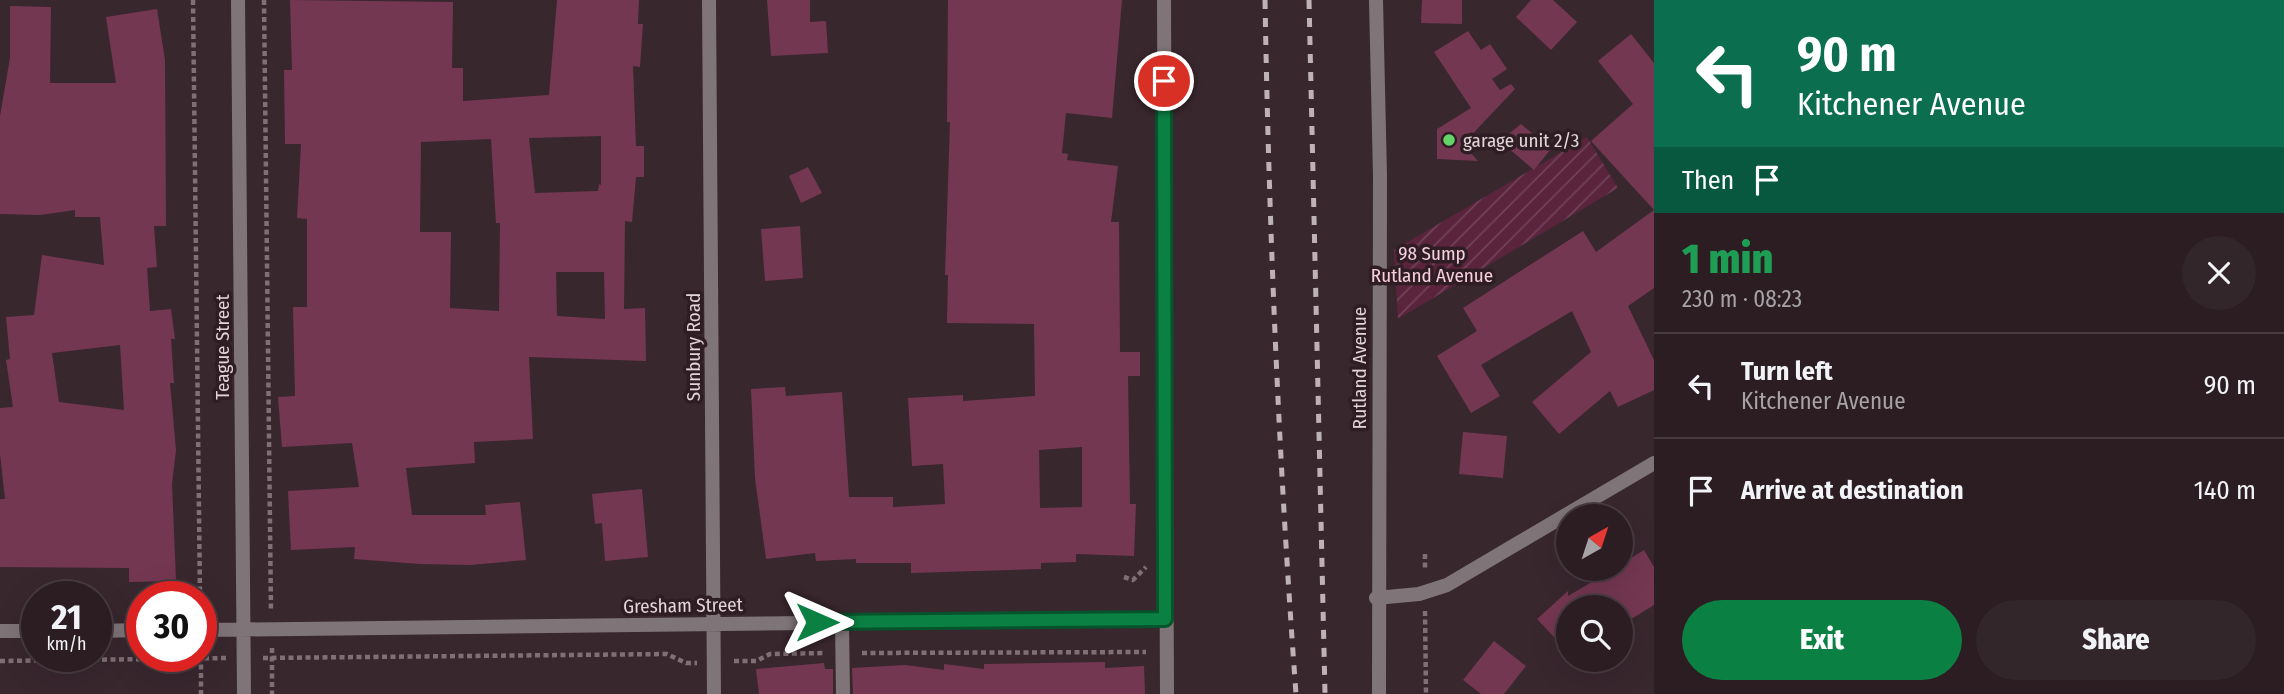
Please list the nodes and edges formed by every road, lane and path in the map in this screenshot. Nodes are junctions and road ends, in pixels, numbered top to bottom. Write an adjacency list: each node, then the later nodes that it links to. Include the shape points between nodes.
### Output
1 (193, 0): 8 (path)
2 (238, 0): 13 (street, Teague Street)
3 (264, 0): 14 (path)
4 (709, 0): 12 (street, Sunbury Road)
5 (1164, 0): 10 (street)
6 (1376, 0): 9 (street, Rutland Avenue, via 1380,176)
7 (1654, 463): 9 (street, via 1447,585 1419,594)
8 (200, 581)
9 (1376, 598): 34 (street, Rutland Avenue)
10 (1165, 619): 11 (street, Gresham Street); 33 (street)
11 (842, 622): 12 (street, Gresham Street); 19 (street)
12 (714, 623): 14 (street, Gresham Street); 26 (street, Sunbury Road)
13 (243, 629): 14 (street, Gresham Street); 15 (street, Gresham Street); 23 (street, Teague Street)
14 (272, 629): 24 (path)
15 (217, 630)
16 (0, 631): 17 (street)
17 (21, 631)
18 (1425, 639): 35 (path)
19 (843, 653): 21 (path, via 1144,650); 26 (path, via 770,654 756,661); 32 (street)
20 (217, 657): 23 (path)
21 (1153, 657)
22 (126, 658): 25 (path)
23 (243, 658): 24 (path); 29 (street, Teague Street)
24 (272, 658): 26 (path, via 667,654 686,663); 30 (path)
25 (0, 661)
26 (714, 662): 31 (street, Sunbury Road)
27 (201, 672): 28 (path)
28 (201, 694)
29 (244, 694)
30 (272, 694)
31 (714, 694)
32 (843, 694)
33 (1167, 694)
34 (1378, 694)
35 (1426, 694)

